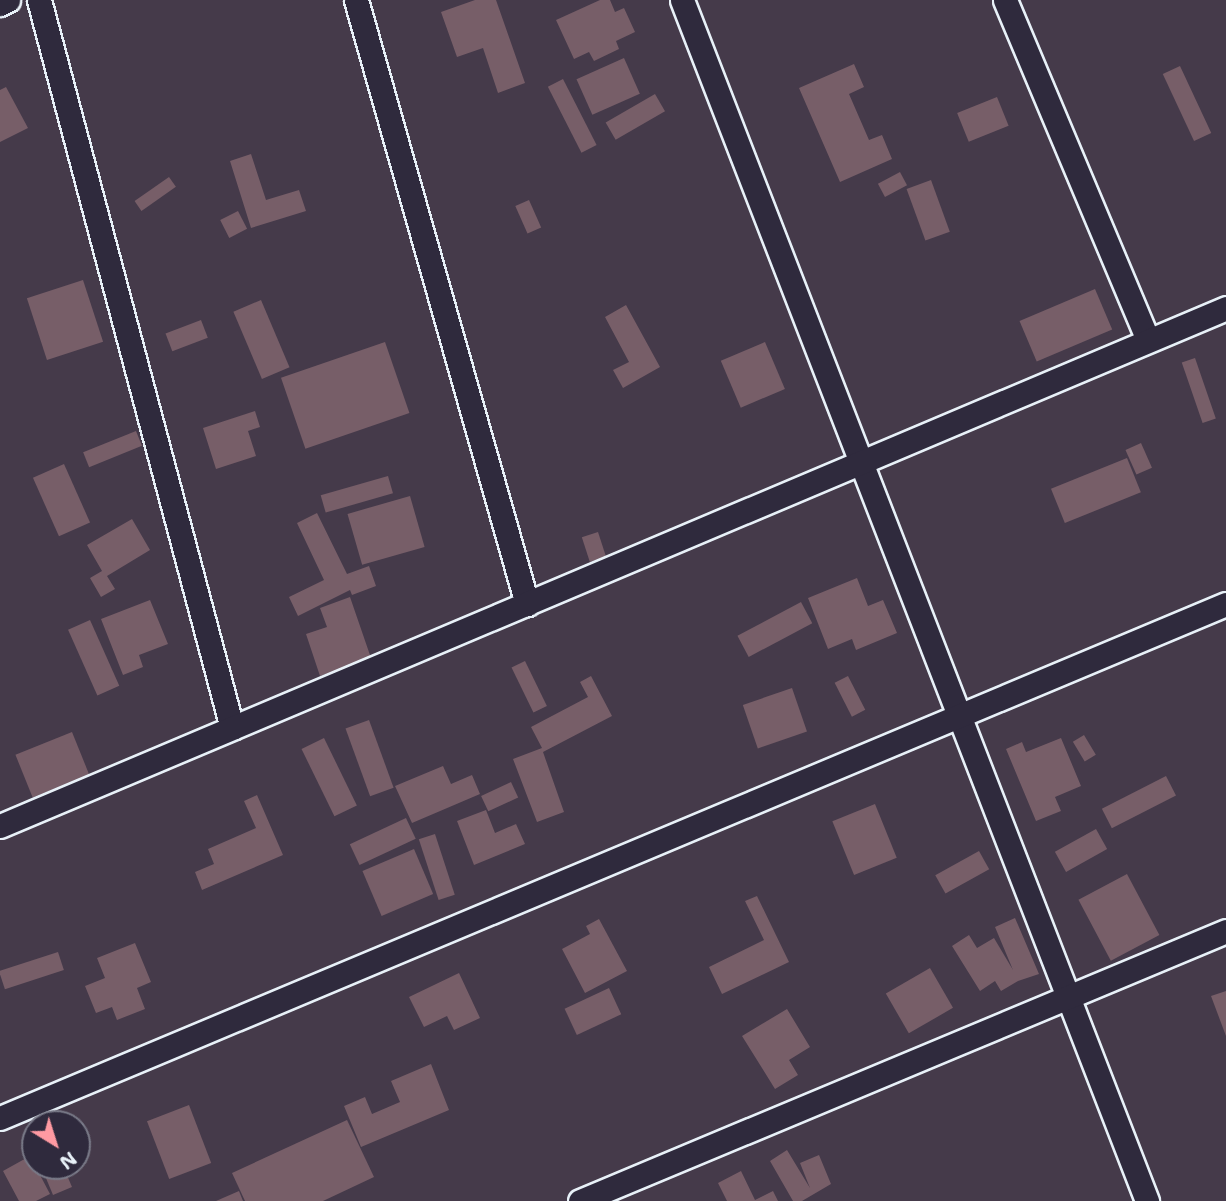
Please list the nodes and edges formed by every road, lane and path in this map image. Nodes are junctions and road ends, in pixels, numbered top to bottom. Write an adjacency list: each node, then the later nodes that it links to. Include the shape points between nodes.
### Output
1 (8, 0): 6 (street)
2 (39, 0): 13 (street)
3 (356, 0): 10 (street)
4 (682, 0): 9 (street)
5 (1005, 0): 8 (street)
6 (0, 4)
7 (1226, 308): 8 (street)
8 (1148, 340): 9 (street)
9 (861, 462): 10 (street); 12 (street)
10 (527, 604): 13 (street)
11 (1226, 604): 12 (street)
12 (960, 716): 16 (street); 17 (street)
13 (232, 728): 14 (street)
14 (0, 826)
15 (1226, 930): 16 (street)
16 (1068, 997): 18 (street); 19 (street)
17 (0, 1118)
18 (580, 1201)
19 (1147, 1201)

